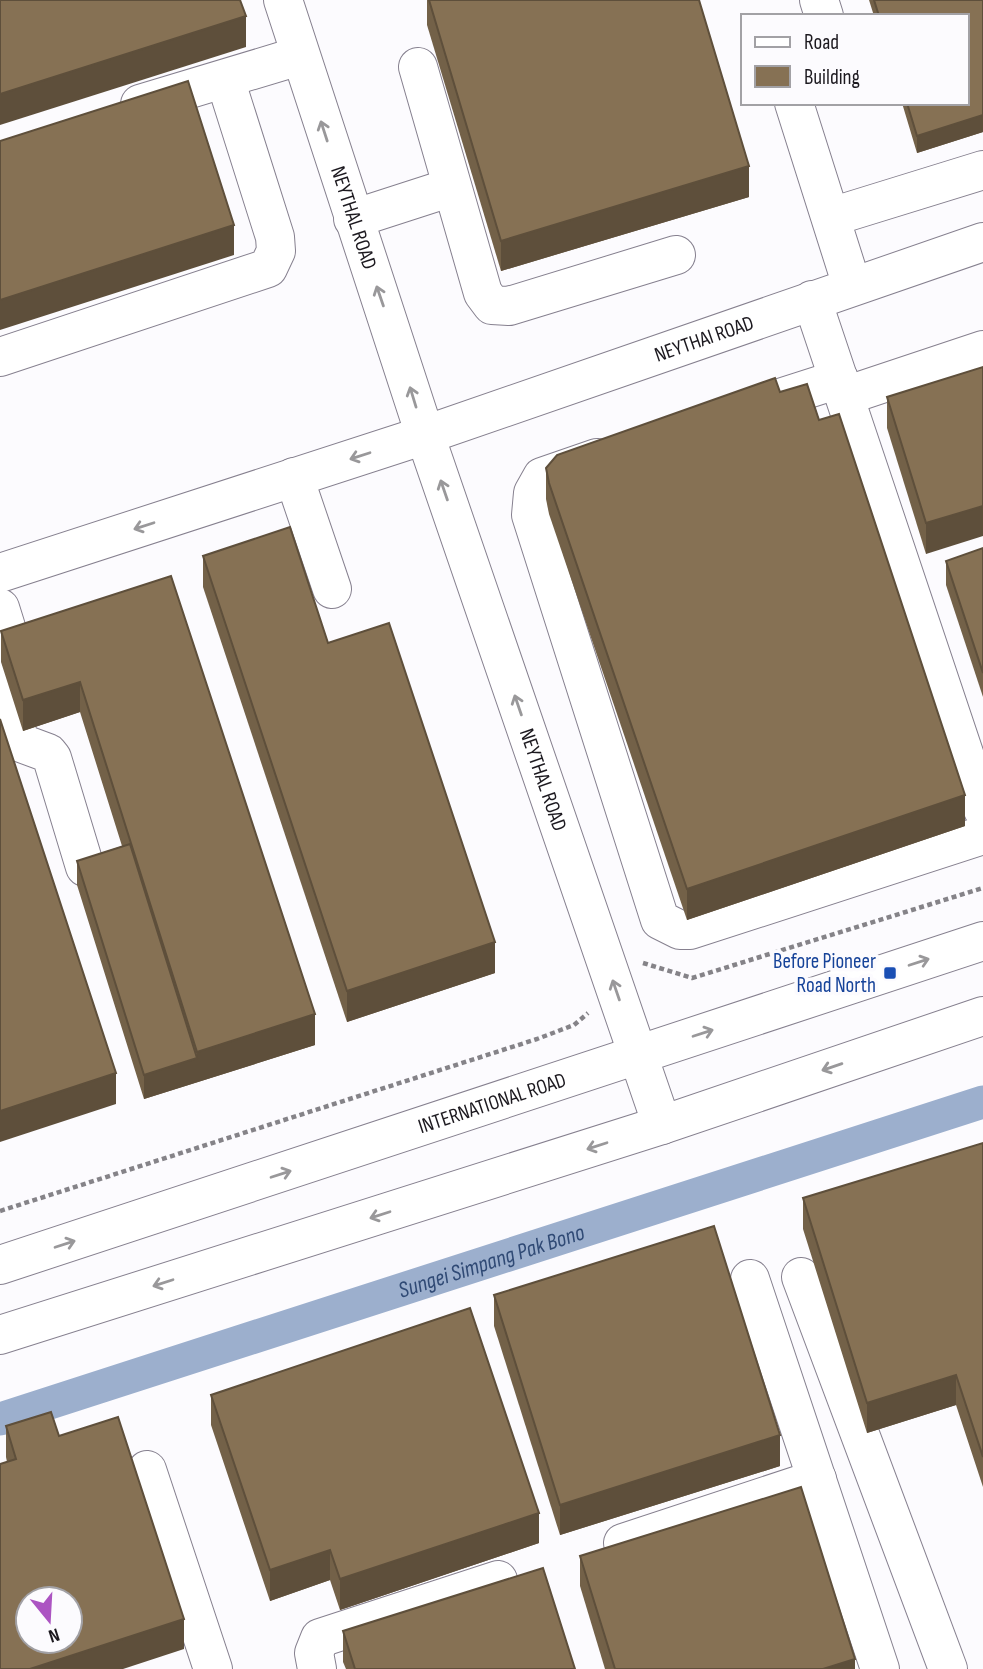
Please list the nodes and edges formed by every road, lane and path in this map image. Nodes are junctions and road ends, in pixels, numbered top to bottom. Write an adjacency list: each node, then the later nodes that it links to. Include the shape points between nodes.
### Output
1 (283, 0): 2 (street, NEYTHAL ROAD)
2 (299, 56): 4 (street); 10 (street, NEYTHAL ROAD, one-way to 2)
3 (418, 67): 8 (street)
4 (225, 79): 6 (street); 16 (street, via 275,237 276,251 268,268)
5 (795, 105): 9 (street)
6 (107, 114)
7 (983, 170): 9 (street)
8 (452, 187): 10 (street); 12 (street, via 486,301 500,308)
9 (831, 217): 13 (street)
10 (353, 219): 19 (street, NEYTHAL ROAD, one-way to 10)
11 (983, 242): 13 (street, NEYTHAI ROAD)
12 (676, 255)
13 (852, 286): 14 (street, NEYTHAI ROAD)
14 (812, 300): 17 (street); 19 (street, NEYTHAI ROAD)
15 (983, 350): 17 (street)
16 (0, 357)
17 (842, 387): 18 (street); 27 (street)
18 (720, 418)
19 (425, 435): 21 (street, one-way to 21); 31 (street, NEYTHAL ROAD, one-way to 19)
20 (627, 448): 28 (street, via 542,477 533,493 531,515 660,920 690,930)
21 (294, 477): 22 (street, one-way to 22); 23 (street)
22 (0, 573)
23 (332, 589)
24 (0, 608): 26 (street)
25 (51, 641): 26 (street)
26 (5, 665): 29 (street, via 21,743 52,758)
27 (983, 810)
28 (983, 835)
29 (85, 867)
30 (983, 888): 31 (path, via 692,978 652,967)
31 (597, 937): 33 (street, NEYTHAL ROAD, one-way to 31)
32 (983, 941): 35 (street, INTERNATIONAL ROAD, one-way to 32)
33 (616, 990): 35 (street, NEYTHAL ROAD); 37 (path, via 574,1025 537,1039)
34 (983, 1016): 36 (street, one-way to 36)
35 (638, 1055): 36 (street, NEYTHAL ROAD); 38 (street, INTERNATIONAL ROAD, one-way to 35)
36 (662, 1125): 41 (street, one-way to 41)
37 (0, 1211)
38 (0, 1265)
39 (801, 1277): 49 (street)
40 (750, 1279): 43 (street)
41 (0, 1335)
42 (147, 1470): 46 (street)
43 (817, 1479): 44 (street); 48 (street)
44 (609, 1548)
45 (498, 1580): 47 (street, via 320,1638 314,1653)
46 (213, 1669)
47 (317, 1669)
48 (880, 1669)
49 (948, 1669)

